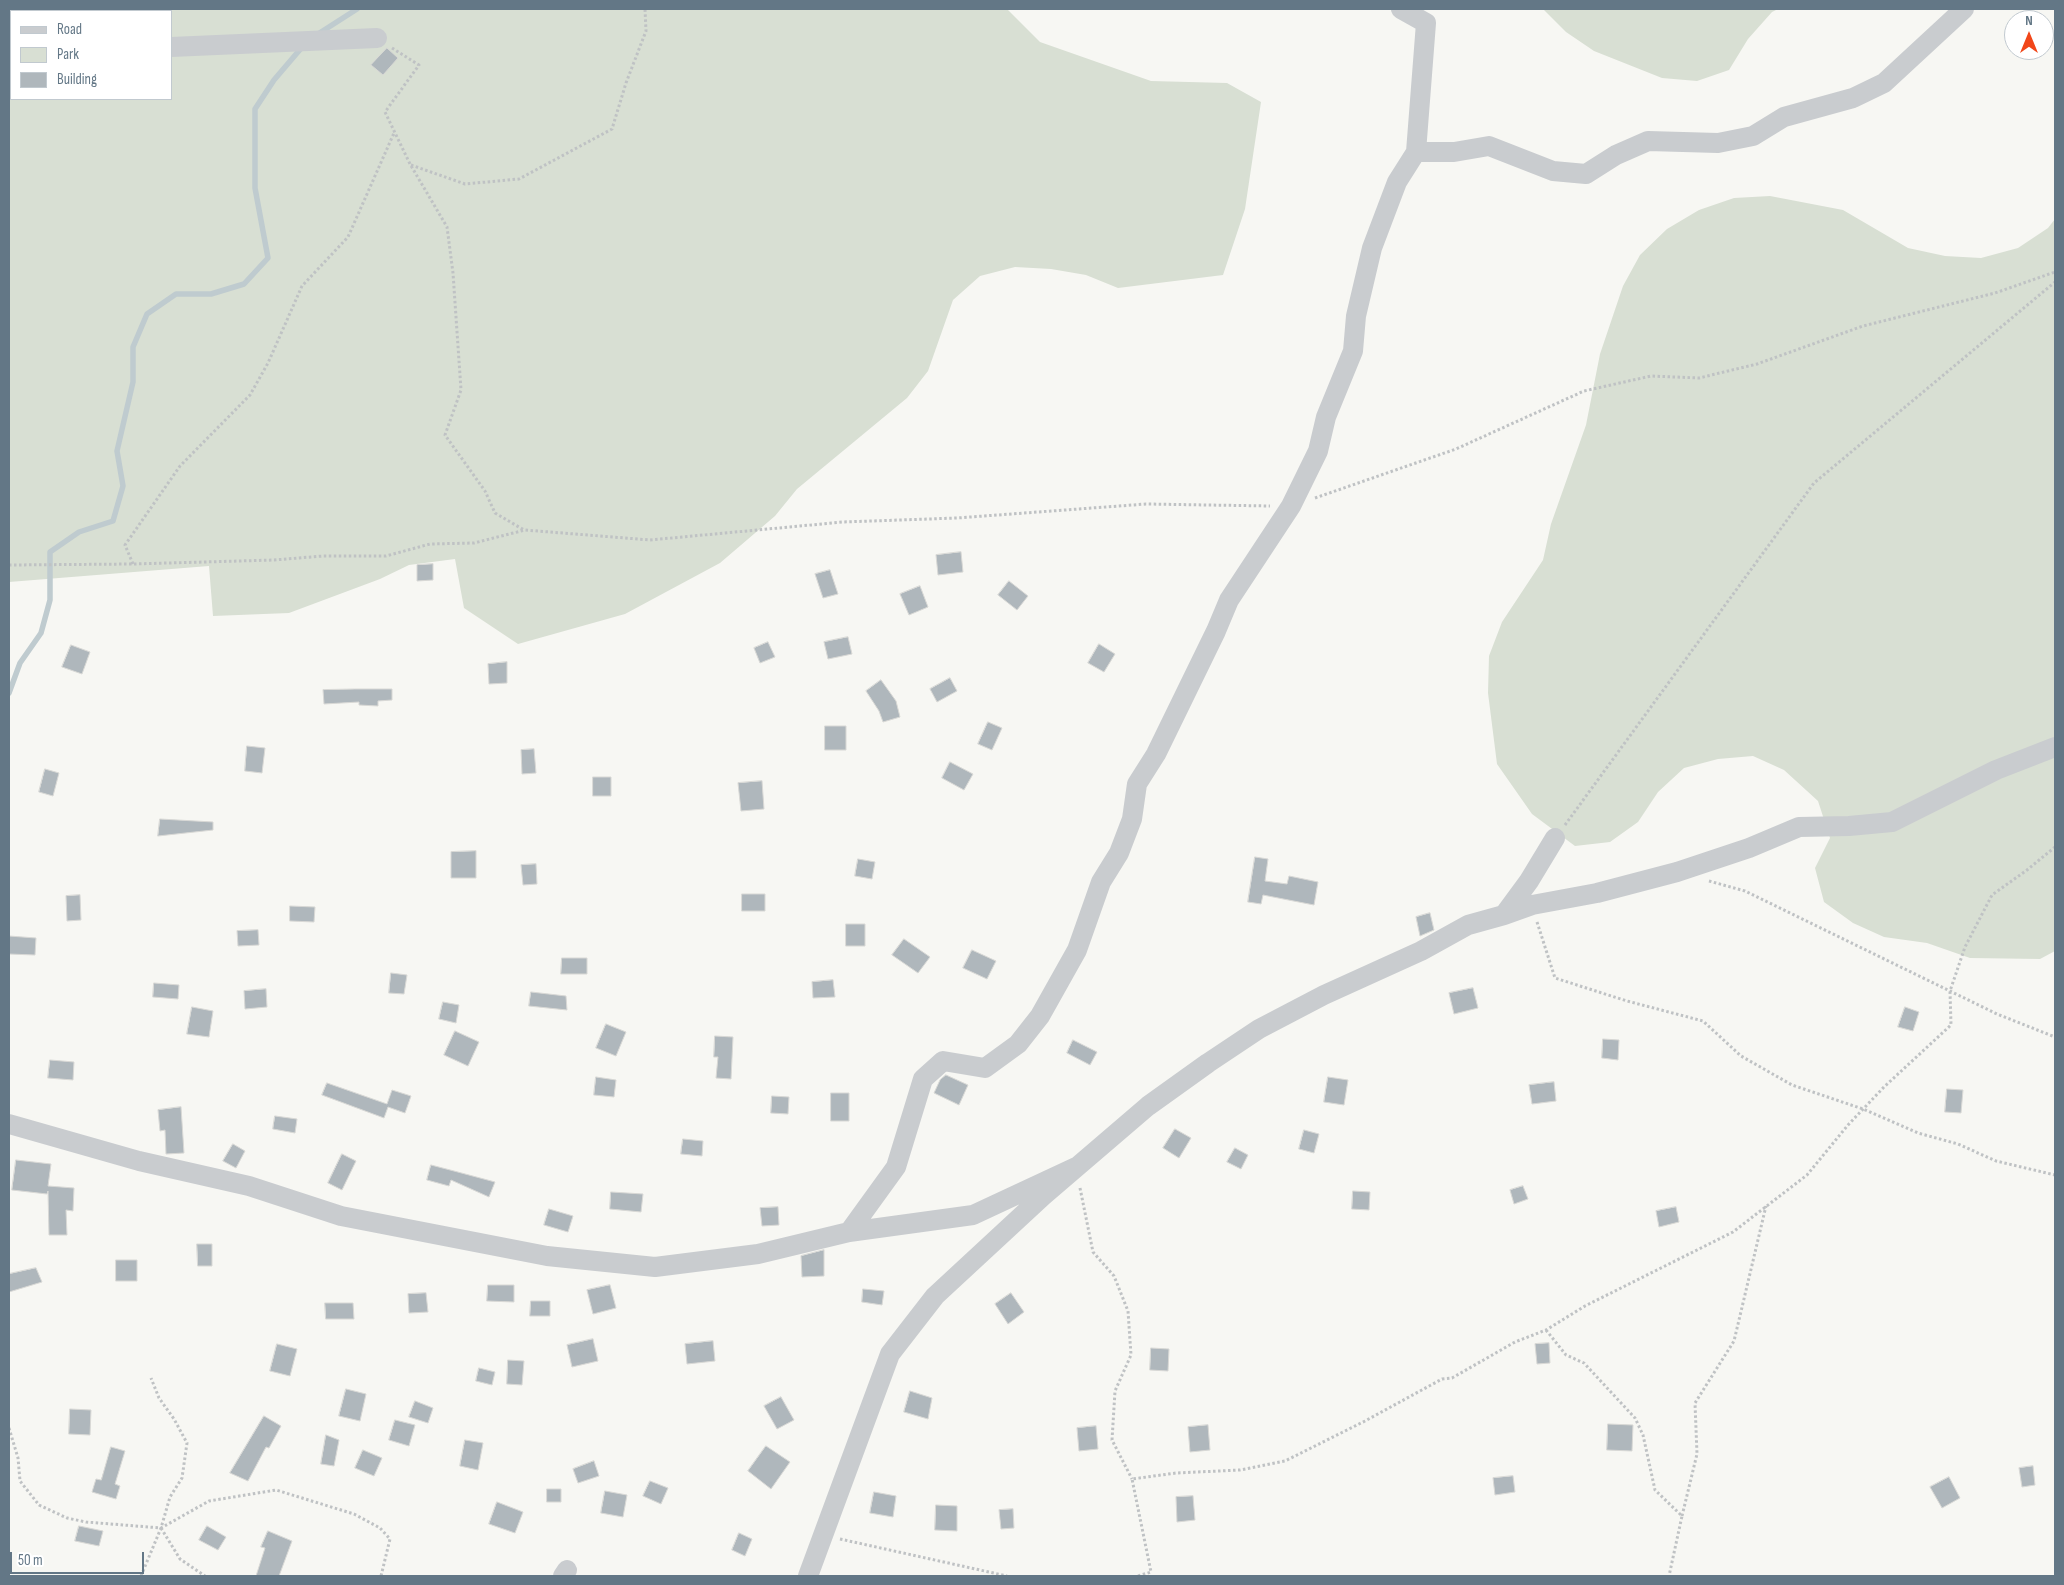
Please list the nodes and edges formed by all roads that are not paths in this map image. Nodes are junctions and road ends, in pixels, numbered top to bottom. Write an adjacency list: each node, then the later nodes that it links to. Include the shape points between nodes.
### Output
1 (1401, 9): 5 (street, via 1426,23)
2 (1964, 9): 5 (street, via 1884,82 1853,98 1784,117 1753,136 1718,143 1648,141 1616,155 1586,174 1553,171 1489,146 1454,152)
3 (377, 38): 4 (street)
4 (172, 47)
5 (1416, 152): 11 (street, via 1397,182 1372,248 1356,316 1353,351 1326,417 1318,451 1291,506 1229,600 1160,745 1137,784 1132,819 1120,853 1100,882 1077,950 1040,1016 1018,1044 985,1068 944,1061 923,1079 896,1167)
6 (2055, 747): 8 (street, via 1996,770 1892,822 1799,827 1677,872)
7 (1555, 838): 8 (street, via 1530,881)
8 (1504, 915): 10 (street, via 1468,925 1259,1029 1148,1106)
9 (9, 1124): 11 (street, via 139,1161 249,1186 341,1216 547,1256 655,1267 758,1254)
10 (1076, 1167): 11 (street, via 973,1215); 12 (street, via 935,1296 890,1354)
11 (848, 1232)
12 (808, 1576)

